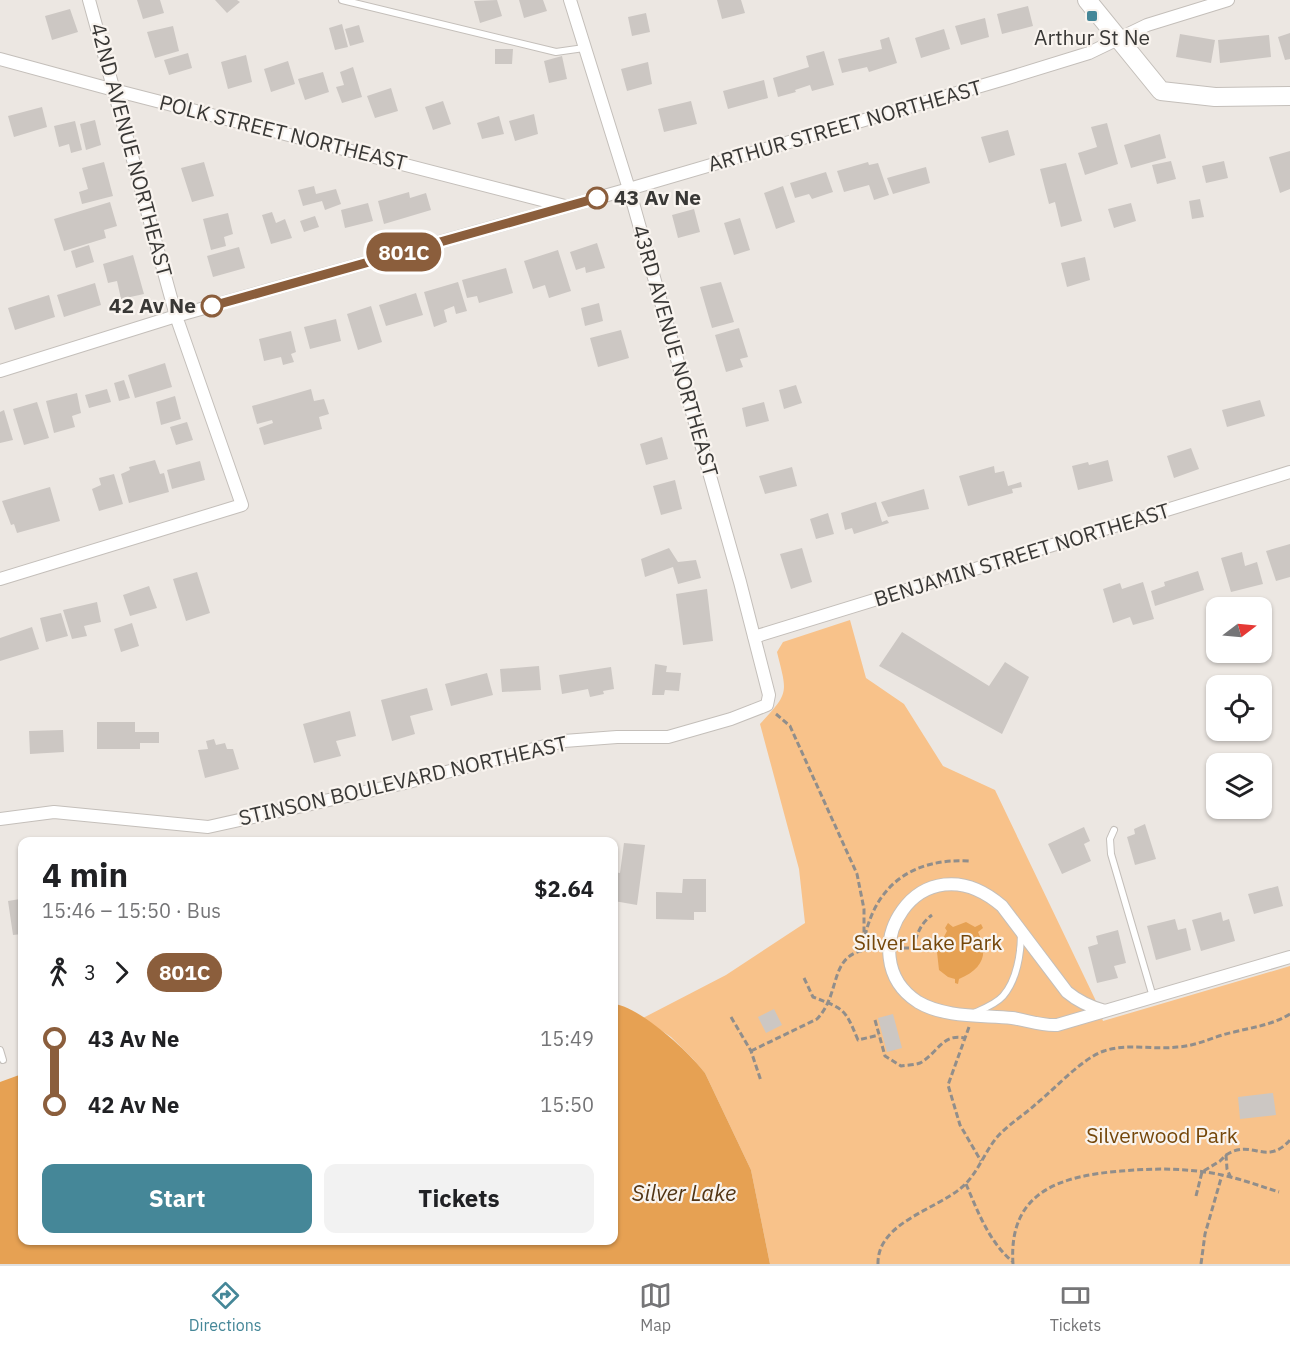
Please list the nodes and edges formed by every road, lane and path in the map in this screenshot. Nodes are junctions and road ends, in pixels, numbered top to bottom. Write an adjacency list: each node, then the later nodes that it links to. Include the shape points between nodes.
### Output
1 (89, 0): 9 (street, 42ND AVENUE NORTHEAST)
2 (342, 0): 7 (lane, via 556,52)
3 (570, 0): 7 (street, 43RD AVENUE NORTHEAST)
4 (1087, 0): 6 (street)
5 (1228, 0): 6 (street, ARTHUR STREET NORTHEAST, via 1147,25)
6 (1117, 39): 10 (street, via 1161,91 1215,97); 11 (street, ARTHUR STREET NORTHEAST, via 1008,78)
7 (584, 48): 11 (street, 43RD AVENUE NORTHEAST)
8 (0, 59): 9 (street, POLK STREET NORTHEAST)
9 (114, 90): 12 (street, POLK STREET NORTHEAST); 13 (street, 42ND AVENUE NORTHEAST)
10 (1290, 96)
11 (629, 189): 12 (street, ARTHUR STREET NORTHEAST); 17 (street, 43RD AVENUE NORTHEAST)
12 (567, 206): 13 (street, ARTHUR STREET NORTHEAST)
13 (176, 316): 14 (street, ARTHUR STREET NORTHEAST); 16 (street, 42ND AVENUE NORTHEAST, via 242,505)
14 (0, 370)
15 (1290, 472): 17 (street, BENJAMIN STREET NORTHEAST)
16 (0, 579)
17 (754, 637): 18 (street, 43RD AVENUE NORTHEAST, via 769,695)
18 (767, 705): 19 (street, STINSON BOULEVARD NORTHEAST, via 669,737 564,741 405,783 208,827 54,812); 23 (path, via 790,726 857,874 864,909)
19 (0, 819)
20 (1114, 830): 27 (lane, via 1111,854)
21 (932, 915): 24 (path, via 917,932 913,948)
22 (1021, 931): 24 (street, via 990,896 976,888 943,885 912,898 900,910); 29 (street, via 1067,992 1078,1001); 30 (lane, via 1019,963 1003,996)
23 (864, 948): 24 (path); 28 (path, via 853,952 838,969)
24 (889, 949): 30 (street, via 897,977 918,1002 934,1009)
25 (1290, 957): 27 (street)
26 (804, 978): 28 (path, via 813,997)
27 (1153, 997): 29 (street)
28 (828, 1003): 34 (path, via 841,1009 849,1019 858,1041); 37 (path, via 817,1019)
29 (1105, 1011): 30 (street, via 1057,1025)
30 (971, 1014): 35 (path)
31 (1290, 1014): 42 (path, via 1257,1028 1198,1044 1105,1051 1086,1061 998,1136)
32 (731, 1017): 37 (path)
33 (875, 1020): 34 (path)
34 (879, 1035): 35 (path, via 885,1056 901,1066 918,1064 945,1040 956,1036)
35 (966, 1039): 42 (path, via 948,1085 960,1125)
36 (0, 1050): 38 (lane)
37 (751, 1051): 39 (path)
38 (3, 1060)
39 (761, 1081)
40 (1290, 1140): 41 (path, via 1281,1150 1269,1153 1248,1148 1234,1149)
41 (1226, 1155): 43 (path); 45 (path)
42 (981, 1161): 46 (path)
43 (1202, 1172): 44 (path); 48 (path); 49 (path, via 1133,1170 1058,1182 1041,1192 1022,1215 1015,1232)
44 (1222, 1175): 45 (path); 51 (path)
45 (1231, 1178): 47 (path)
46 (966, 1184): 49 (path, via 991,1236); 50 (path, via 890,1233)
47 (1279, 1192)
48 (1196, 1196)
49 (1013, 1263)
50 (878, 1264)
51 (1201, 1264)

